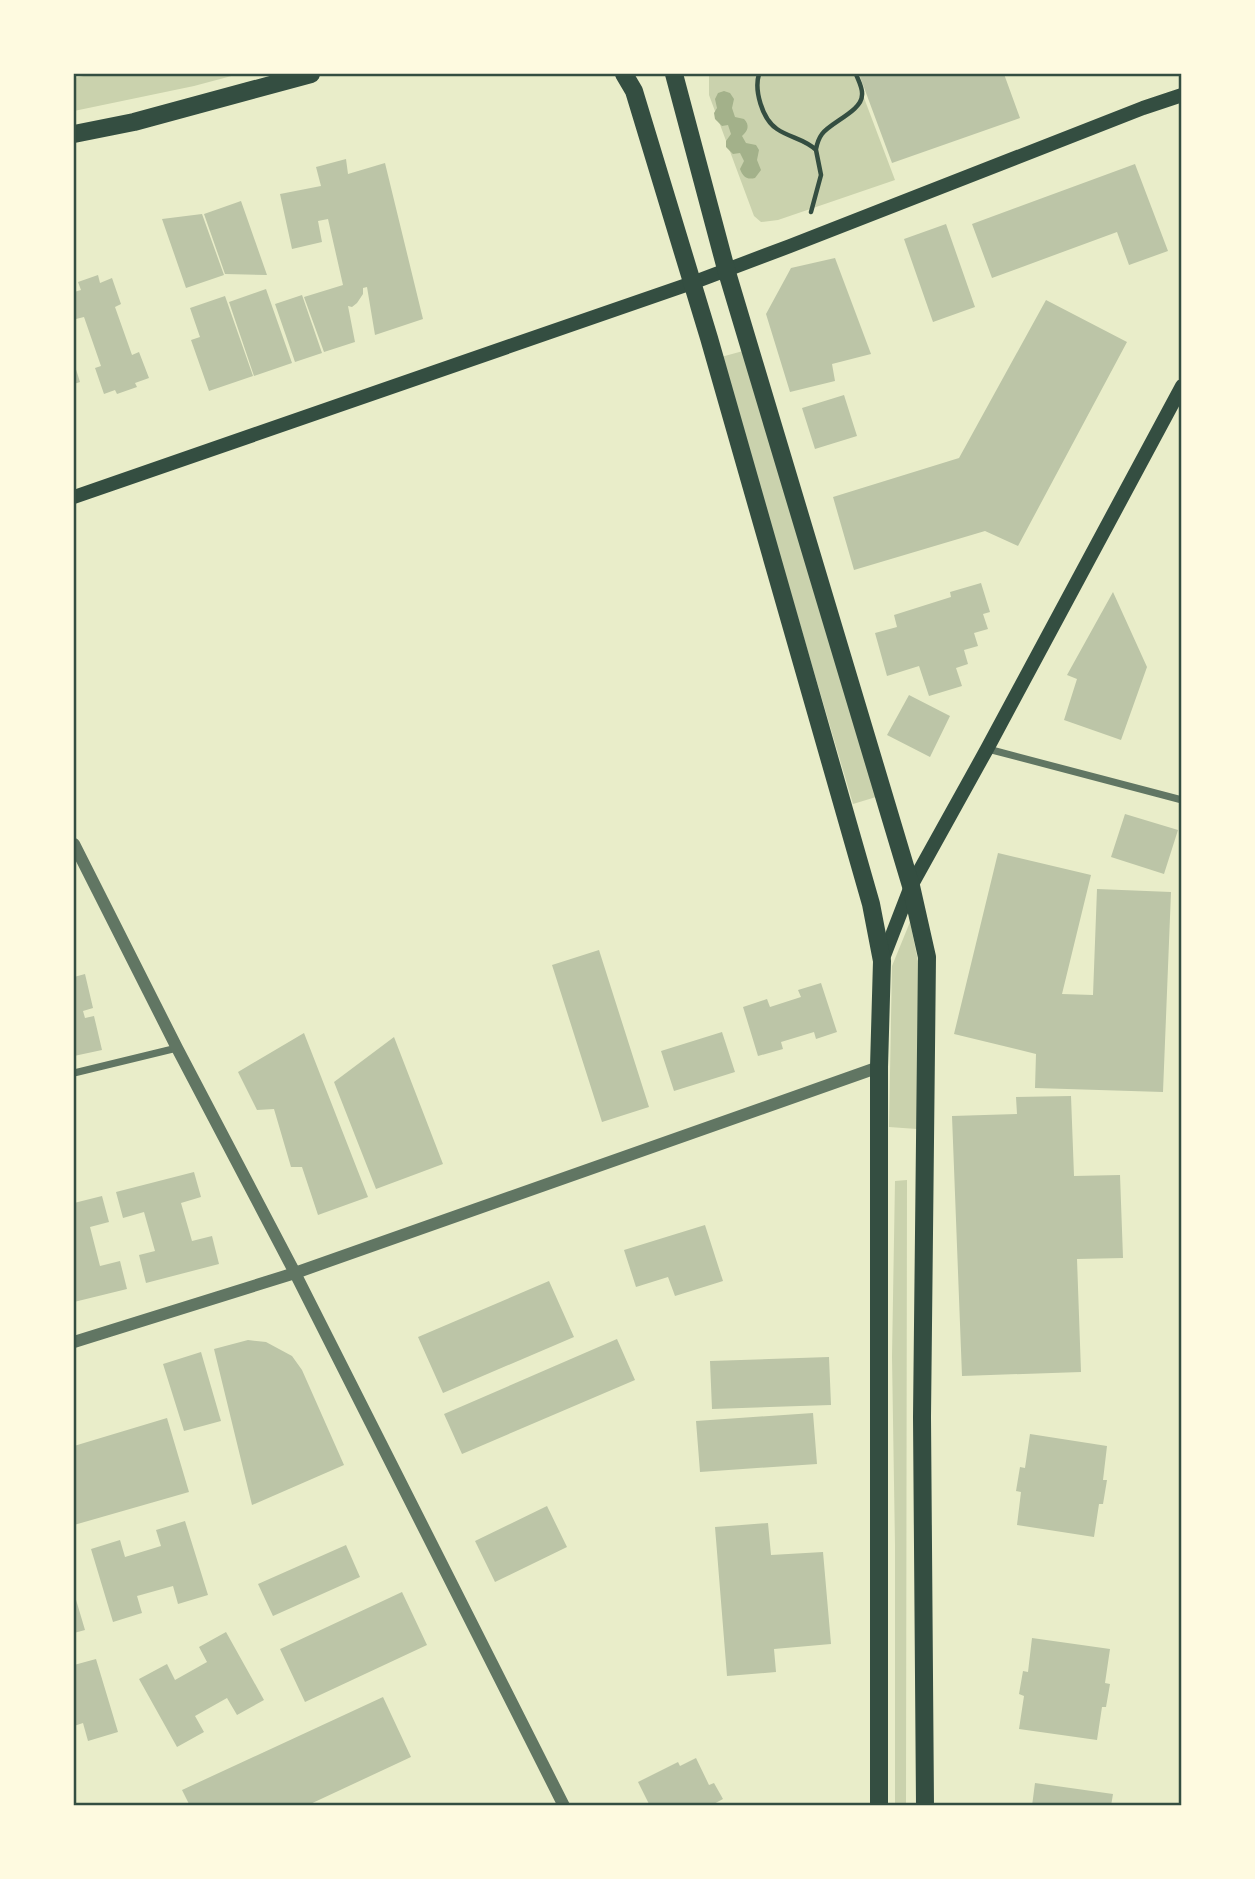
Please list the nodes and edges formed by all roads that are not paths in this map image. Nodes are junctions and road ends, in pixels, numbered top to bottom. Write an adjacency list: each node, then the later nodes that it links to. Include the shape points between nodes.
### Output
1 (311, 74): 5 (main road)
2 (624, 74): 7 (main road, via 635,91)
3 (674, 74): 6 (main road)
4 (1181, 95): 6 (main road)
5 (74, 134)
6 (726, 270): 7 (main road); 14 (main road)
7 (692, 283): 9 (main road); 15 (main road, via 867,891)
8 (1181, 386): 10 (main road)
9 (74, 497)
10 (987, 749): 11 (street); 14 (main road)
11 (1181, 800)
12 (74, 844): 13 (street)
13 (78, 864): 16 (street)
14 (911, 886): 15 (main road); 23 (main road, via 928,977 922,1416)
15 (882, 961): 17 (main road)
16 (177, 1048): 18 (street); 19 (street)
17 (879, 1067): 19 (street); 22 (main road)
18 (74, 1073)
19 (295, 1273): 20 (street); 21 (street)
20 (74, 1342)
21 (564, 1805)
22 (879, 1805)
23 (925, 1805)

